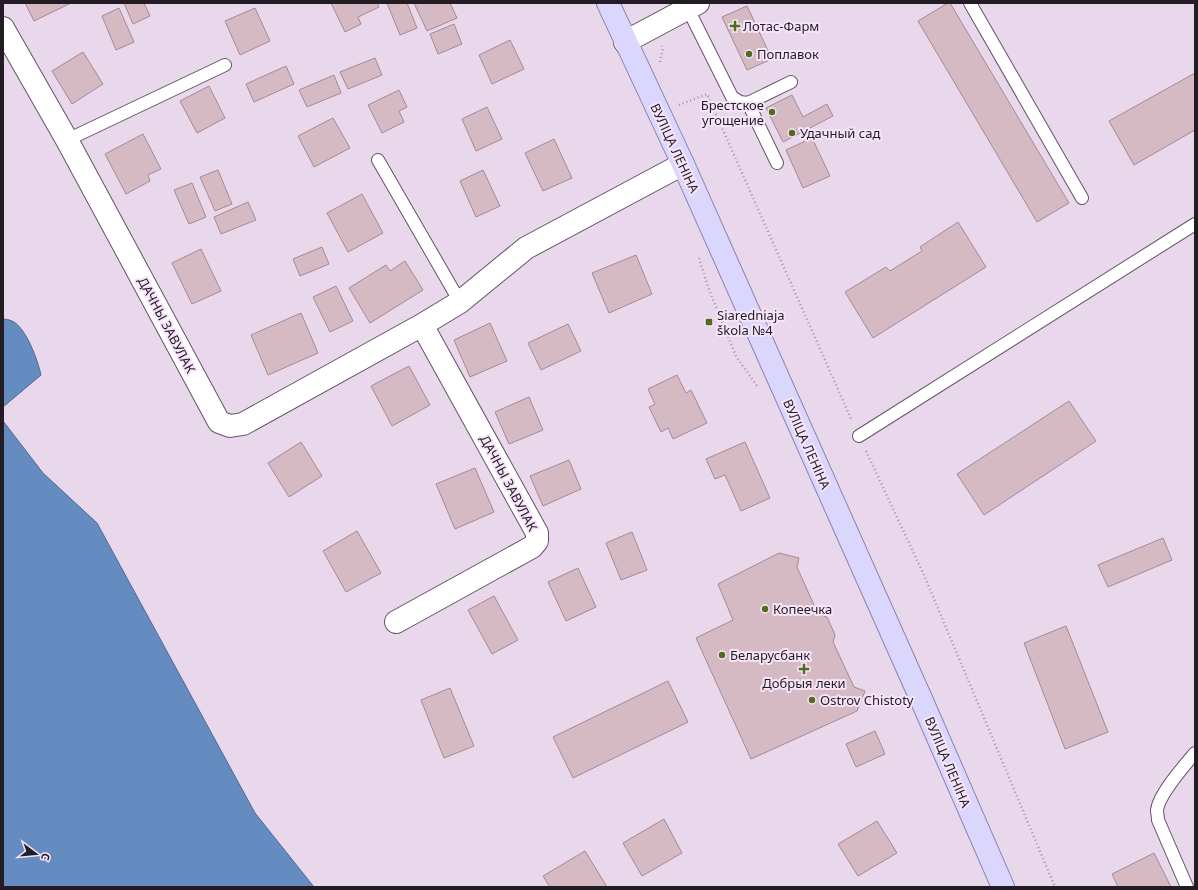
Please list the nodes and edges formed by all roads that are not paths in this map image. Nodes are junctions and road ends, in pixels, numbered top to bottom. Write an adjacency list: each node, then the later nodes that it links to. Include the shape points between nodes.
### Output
1 (608, 3): 5 (main road, ВУЛІЦА ЛЕНІНА)
2 (970, 3): 13 (lane)
3 (693, 6): 5 (street); 8 (lane, via 732,97)
4 (3, 28): 9 (street, ДАЧНЫ ЗАВУЛАК)
5 (625, 42): 12 (main road, ВУЛІЦА ЛЕНІНА)
6 (225, 64): 9 (lane)
7 (791, 82): 8 (lane)
8 (748, 103): 11 (lane)
9 (67, 140): 16 (street, ДАЧНЫ ЗАВУЛАК, via 219,422 230,426 243,424)
10 (378, 160): 15 (lane)
11 (778, 163)
12 (683, 164): 15 (street, ДАЧНЫ ЗАВУЛАК, via 526,248); 20 (main road, ВУЛІЦА ЛЕНІНА)
13 (1082, 198)
14 (1195, 224): 17 (lane)
15 (460, 302): 16 (street, ДАЧНЫ ЗАВУЛАК)
16 (422, 325): 18 (street, ДАЧНЫ ЗАВУЛАК, via 537,533 537,541 532,547)
17 (859, 436)
18 (396, 622)
19 (1195, 754): 21 (lane, via 1175,777 1160,801 1157,811 1158,820)
20 (1003, 887)
21 (1187, 887)

